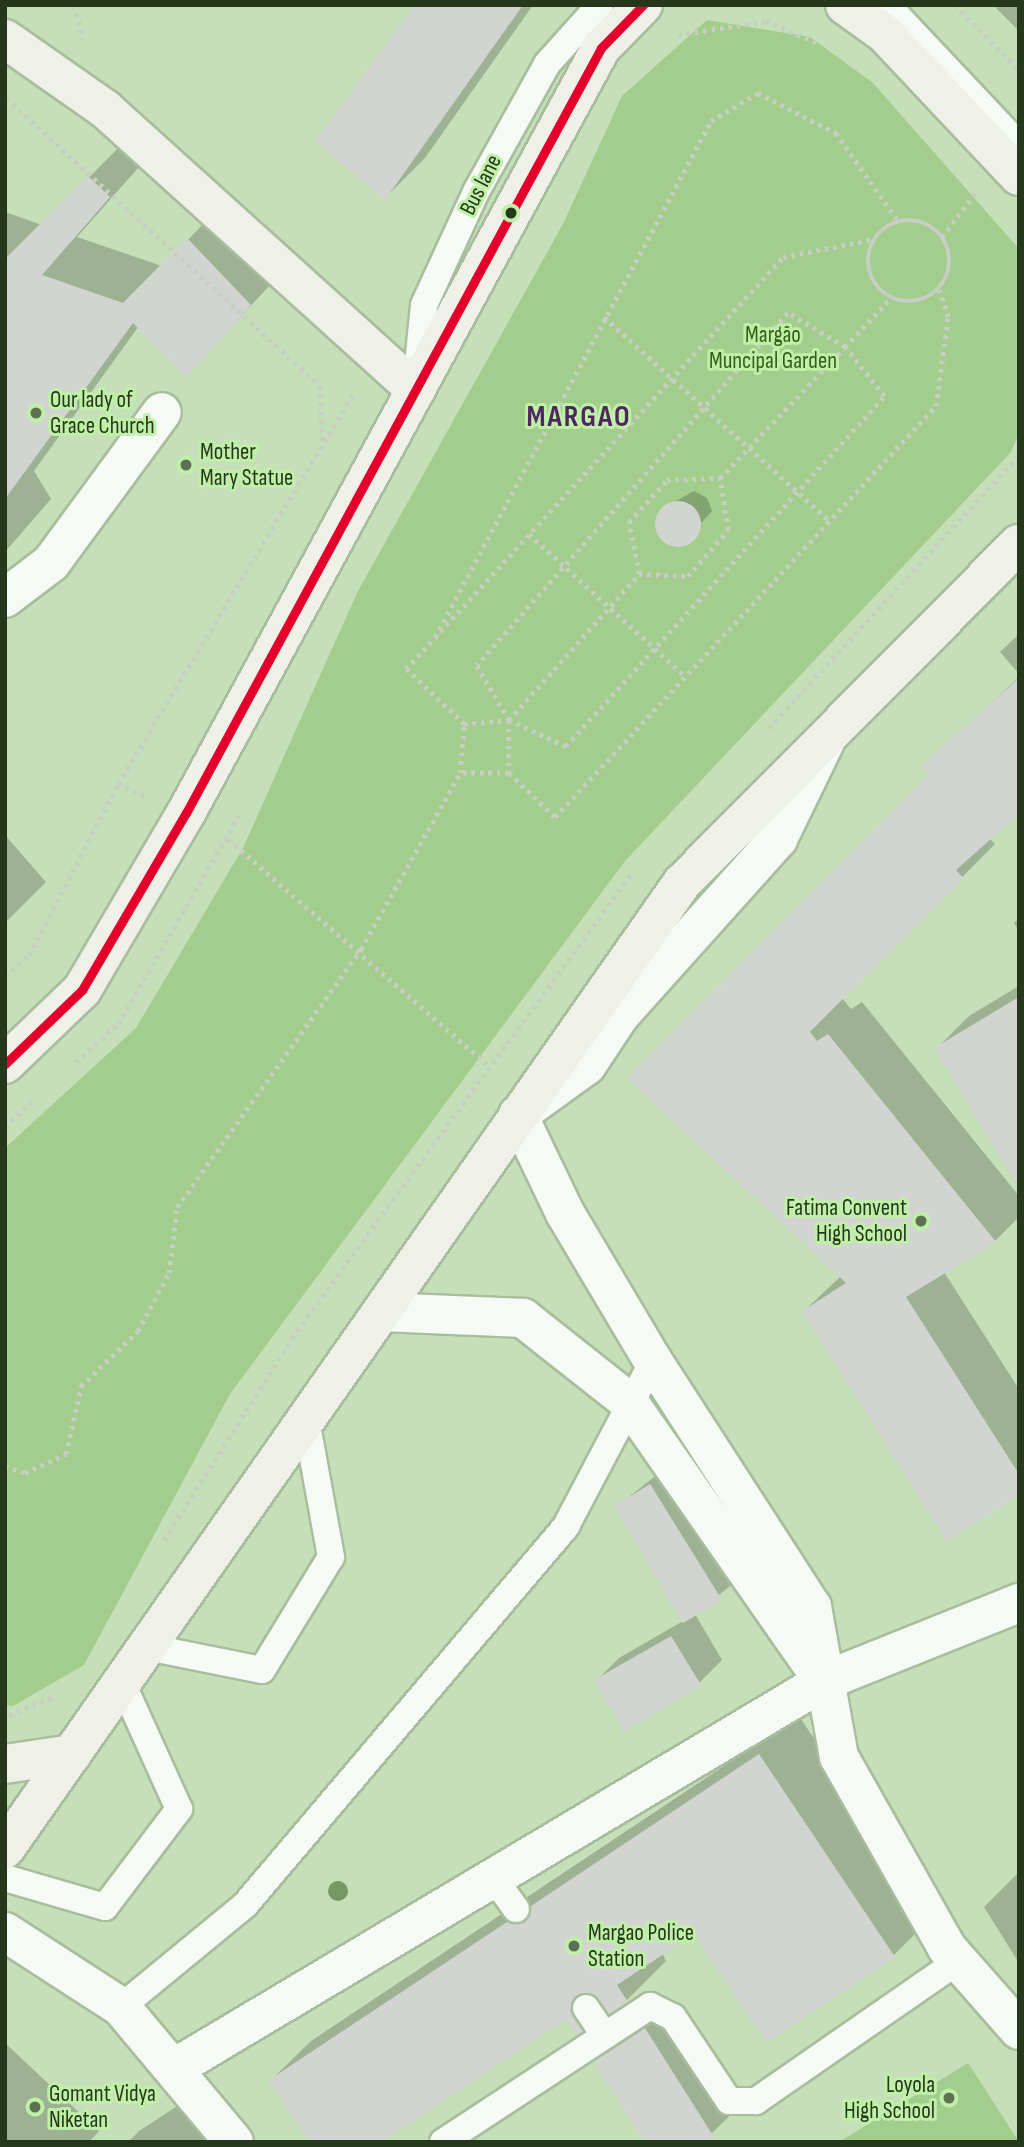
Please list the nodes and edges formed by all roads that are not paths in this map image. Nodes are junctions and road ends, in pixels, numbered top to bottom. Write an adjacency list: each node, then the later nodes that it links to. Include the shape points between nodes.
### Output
1 (600, 5): 8 (lane, Bus lane, via 547,64 477,190 424,305)
2 (643, 5): 8 (main road, via 601,48)
3 (845, 5): 7 (main road, via 885,34)
4 (887, 5): 6 (lane)
5 (5, 39): 8 (main road, via 104,109)
6 (1019, 145)
7 (1019, 176)
8 (416, 390): 12 (main road, via 186,813 82,990)
9 (162, 412): 11 (street, via 51,563)
10 (1019, 544): 13 (main road, via 682,883)
11 (5, 598)
12 (5, 1064)
13 (518, 1115): 14 (main road); 15 (street, via 565,1213)
14 (382, 1312): 16 (street, via 523,1318); 17 (main road)
15 (653, 1361): 16 (lane); 20 (street, via 812,1607)
16 (628, 1401): 20 (street); 30 (lane, via 566,1526 415,1707 245,1905)
17 (306, 1420): 19 (main road); 19 (lane, via 331,1557 262,1670)
18 (1019, 1603): 20 (street)
19 (147, 1647): 21 (main road)
20 (824, 1681): 25 (street); 29 (street, via 839,1757)
21 (122, 1683): 22 (main road); 26 (lane, via 178,1809 105,1907)
22 (72, 1754): 23 (main road); 24 (main road)
23 (5, 1764)
24 (5, 1849)
25 (491, 1874): 27 (lane); 34 (street)
26 (5, 1878)
27 (516, 1909)
28 (5, 1932): 30 (street)
29 (958, 1961): 32 (street); 33 (lane, via 756,2101 741,2105 729,2101 664,2008 635,2011)
30 (121, 2007): 34 (street)
31 (586, 2008): 33 (lane)
32 (1019, 2030)
33 (603, 2033): 36 (lane)
34 (176, 2067): 35 (street)
35 (234, 2142)
36 (443, 2142)

